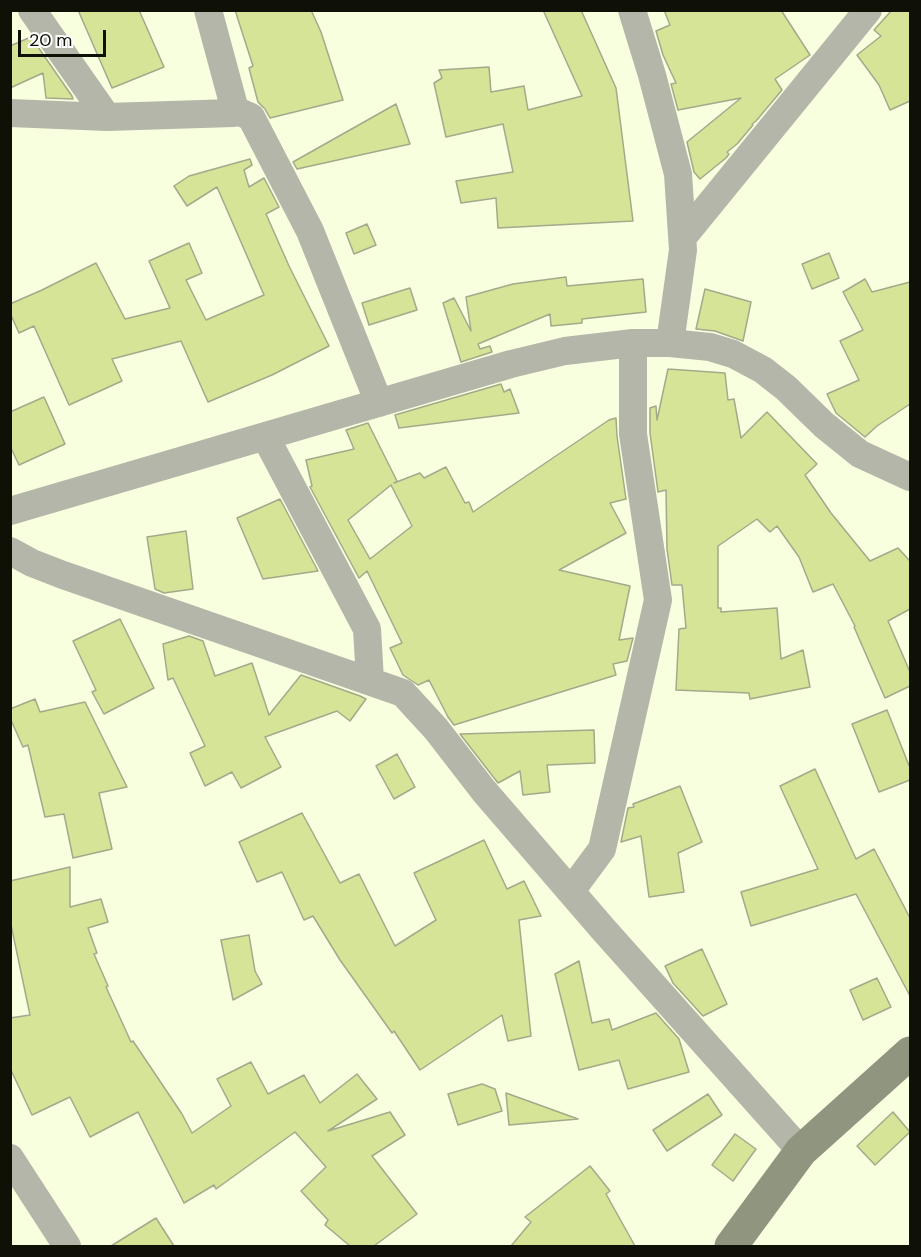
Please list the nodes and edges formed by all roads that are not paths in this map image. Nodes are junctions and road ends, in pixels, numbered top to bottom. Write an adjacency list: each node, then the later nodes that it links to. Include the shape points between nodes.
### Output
1 (32, 10): 7 (street)
2 (208, 10): 5 (street)
3 (632, 10): 8 (street, via 678,174)
4 (868, 10): 8 (street)
5 (235, 110): 7 (street); 11 (street, via 251,117 310,231)
6 (10, 112): 7 (street)
7 (107, 117)
8 (683, 237): 9 (street)
9 (670, 342): 10 (street); 13 (street, via 710,347 763,370 860,454)
10 (633, 343): 11 (street, via 566,351); 17 (street, via 633,434 658,600 602,849)
11 (379, 403): 12 (street)
12 (265, 436): 14 (street); 16 (street, via 367,629)
13 (910, 477)
14 (10, 511)
15 (10, 551): 16 (street, via 63,575)
16 (370, 680): 17 (street, via 403,693)
17 (571, 891): 19 (street)
18 (910, 1053): 19 (street)
19 (801, 1150): 22 (street)
20 (10, 1158): 21 (street)
21 (67, 1246)
22 (731, 1246)

